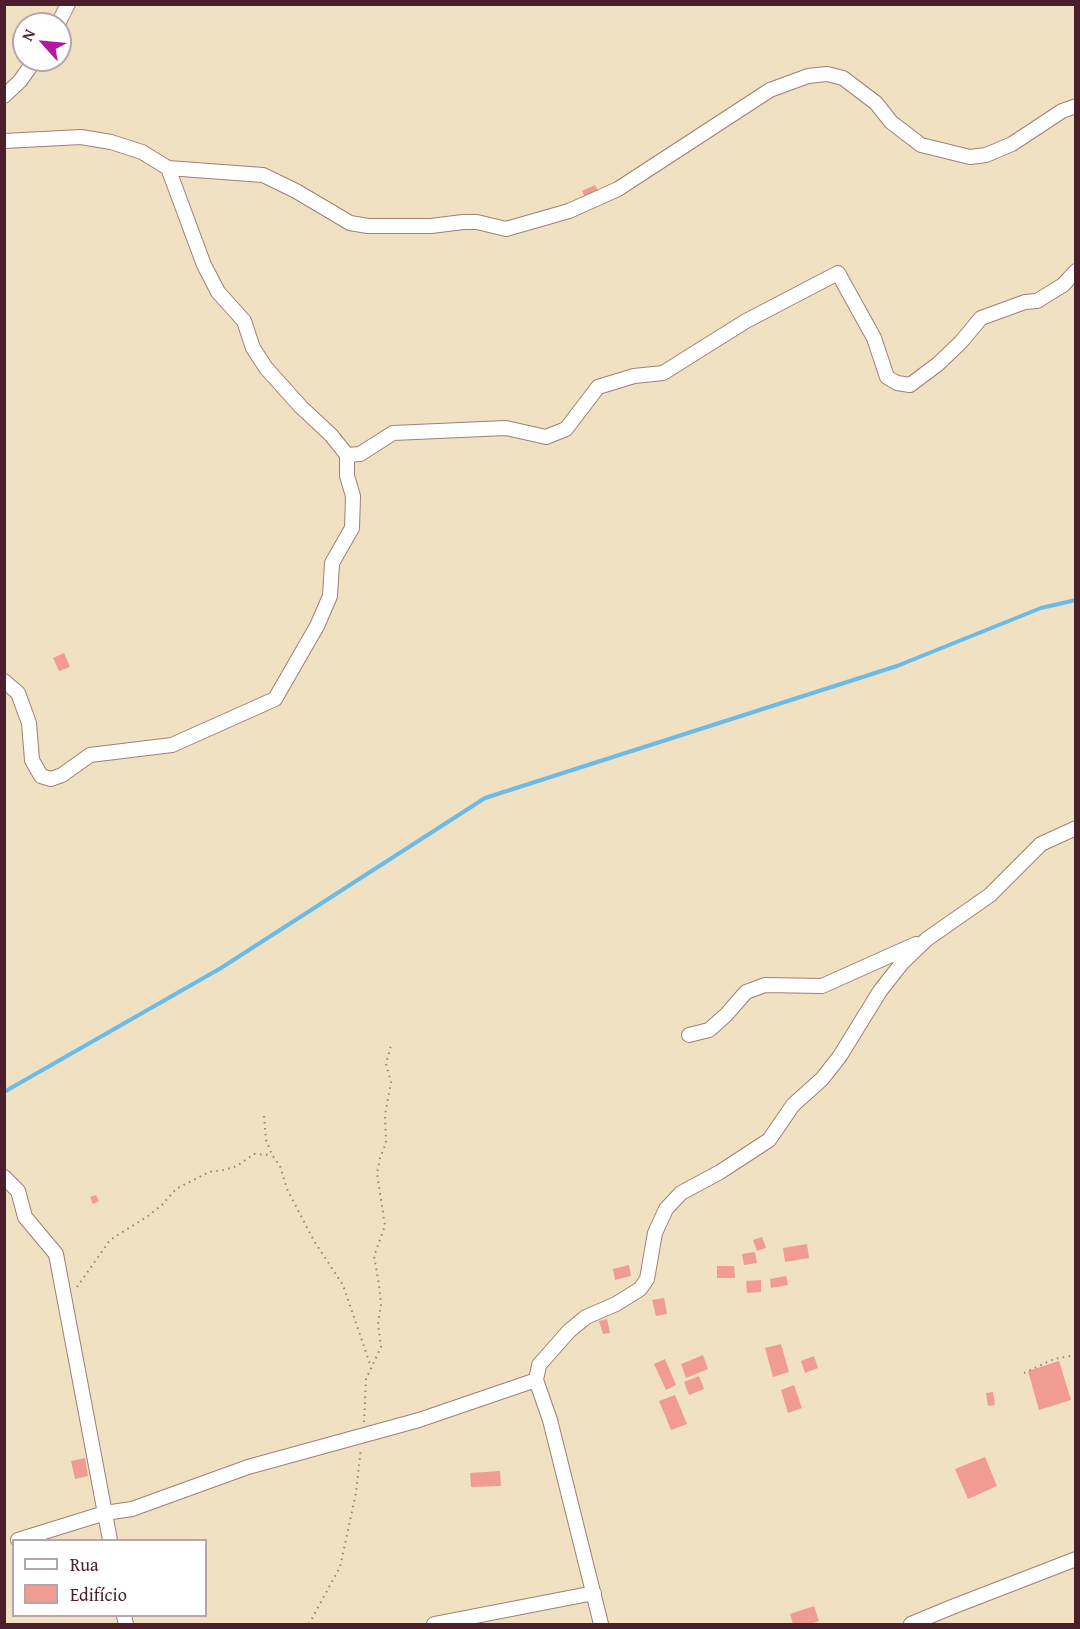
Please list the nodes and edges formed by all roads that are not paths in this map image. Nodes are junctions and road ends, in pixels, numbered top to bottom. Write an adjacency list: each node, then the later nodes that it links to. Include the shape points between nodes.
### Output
1 (27, 72): 2 (street)
2 (4, 96)
3 (1076, 106): 5 (street, via 1012,144 970,158 921,145 843,78 827,74 808,76 770,90 618,189 569,211 506,229 477,222 431,226 350,223 262,175)
4 (4, 141): 5 (street, via 81,137 142,152)
5 (168, 168): 7 (street, via 204,265 218,292 244,321 261,362)
6 (1076, 271): 7 (street, via 1063,285 1037,301 981,318 938,364 910,385 887,377 874,338 838,273 746,321 663,373 634,376 598,387 566,429 546,437 506,428 393,433 360,454)
7 (347, 454): 8 (street, via 347,476 353,496 352,528 333,562 330,596 317,626 275,699 172,745 90,755 51,779 41,776 32,760 29,723 22,703 18,693)
8 (4, 681)
9 (1076, 828): 10 (street, via 1041,844 990,895)
10 (927, 939): 11 (street, via 822,986 765,985 746,992 710,1030); 13 (street, via 902,963 840,1056 769,1140 681,1193 666,1209 655,1233 647,1280 640,1289 586,1317 568,1331 539,1365)
11 (689, 1035)
12 (4, 1177): 14 (street, via 18,1191 25,1217 56,1254)
13 (536, 1380): 14 (street, via 419,1420 248,1467 132,1509); 18 (street)
14 (105, 1513): 15 (street); 16 (street)
15 (21, 1539)
16 (110, 1539)
17 (1076, 1558): 21 (street)
18 (594, 1593): 19 (street); 20 (street)
19 (434, 1624)
20 (601, 1624)
21 (911, 1624)

